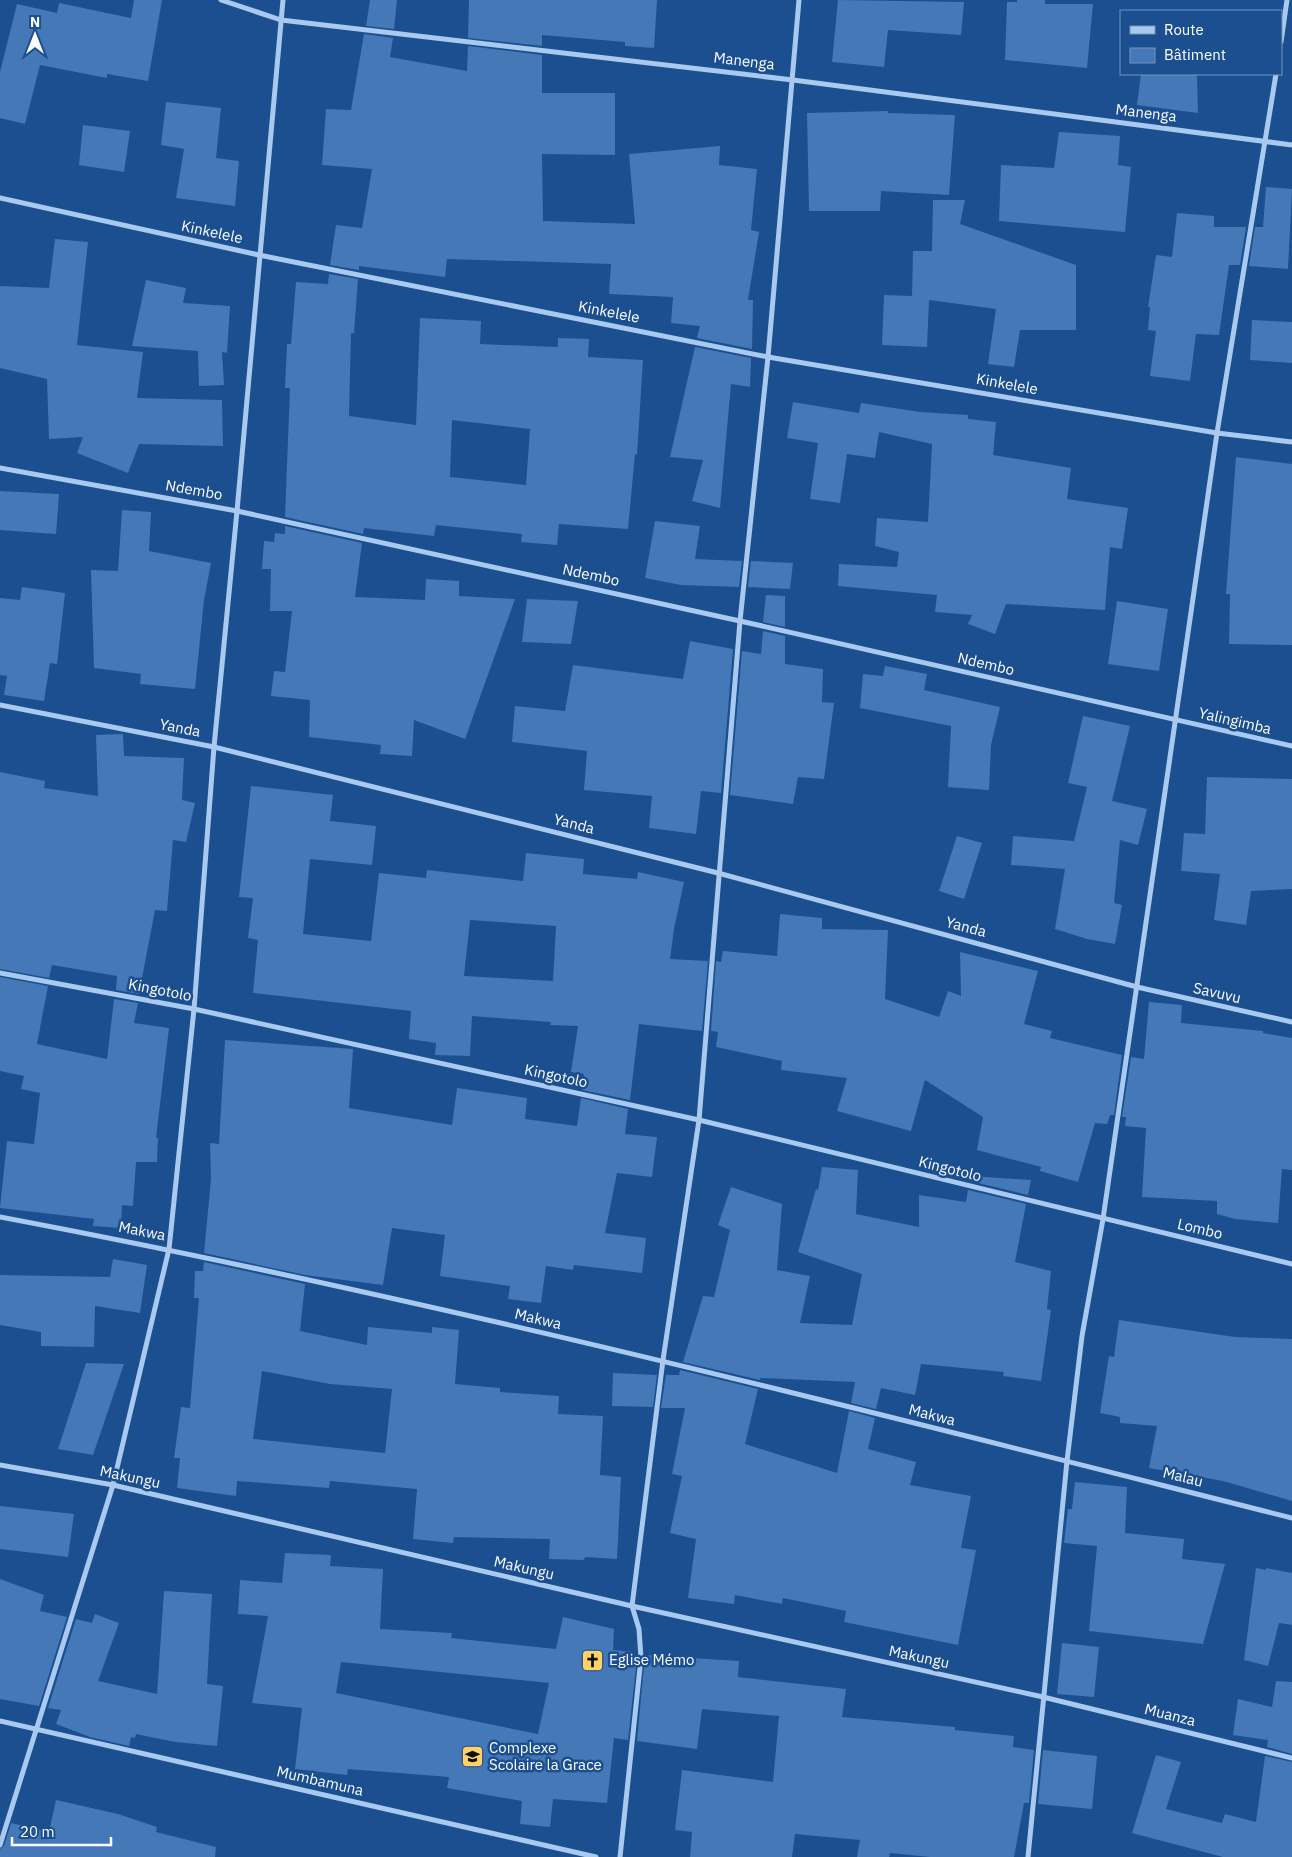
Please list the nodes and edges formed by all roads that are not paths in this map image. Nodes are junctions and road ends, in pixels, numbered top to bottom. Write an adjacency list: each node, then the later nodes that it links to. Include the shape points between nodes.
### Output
1 (221, 0): 5 (street, Manenga)
2 (282, 0): 5 (street)
3 (799, 0): 8 (street)
4 (1287, 0): 6 (street)
5 (281, 20): 8 (street, Manenga); 12 (street)
6 (1282, 35)
7 (1276, 75): 9 (street)
8 (793, 80): 9 (street, Manenga); 13 (street)
9 (1267, 141): 10 (street, Manenga); 14 (street)
10 (1292, 145)
11 (0, 198): 12 (street, Kinkelele)
12 (259, 255): 13 (street, Kinkelele); 17 (street)
13 (768, 357): 14 (street, Kinkelele); 18 (street)
14 (1217, 433): 15 (street, Kinkelele); 20 (street)
15 (1292, 442)
16 (0, 468): 17 (street, Ndembo)
17 (237, 511): 18 (street, Ndembo); 22 (street)
18 (740, 620): 20 (street, Ndembo); 23 (street)
19 (0, 705): 22 (street, Yanda)
20 (1173, 719): 21 (street, Yalingimba); 25 (street)
21 (1292, 746)
22 (214, 747): 23 (street, Yanda); 26 (street)
23 (718, 873): 25 (street, Yanda); 28 (street)
24 (0, 972): 26 (street, Kingotolo)
25 (1137, 987): 27 (street, Savuvu); 30 (street)
26 (194, 1009): 28 (street, Kingotolo); 31 (street)
27 (1292, 1022)
28 (699, 1120): 30 (street, Kingotolo); 33 (street)
29 (0, 1217): 31 (street, Makwa)
30 (1103, 1219): 32 (street, Lombo); 34 (street, via 1082,1336)
31 (169, 1249): 33 (street, Makwa); 36 (street)
32 (1292, 1264)
33 (664, 1360): 34 (street, Makwa); 38 (street)
34 (1067, 1461): 37 (street, Malau); 39 (street)
35 (0, 1465): 36 (street, Makungu)
36 (114, 1485): 38 (street, Makungu); 41 (street)
37 (1292, 1518)
38 (632, 1606): 39 (street, Makungu); 45 (street, via 639,1628 641,1658)
39 (1043, 1697): 42 (street, Muanza); 46 (street)
40 (0, 1721): 41 (street, Mumbamuna)
41 (37, 1728): 43 (street); 44 (street, Mumbamuna)
42 (1292, 1758)
43 (0, 1845)
44 (596, 1857)
45 (620, 1857)
46 (1028, 1857)

